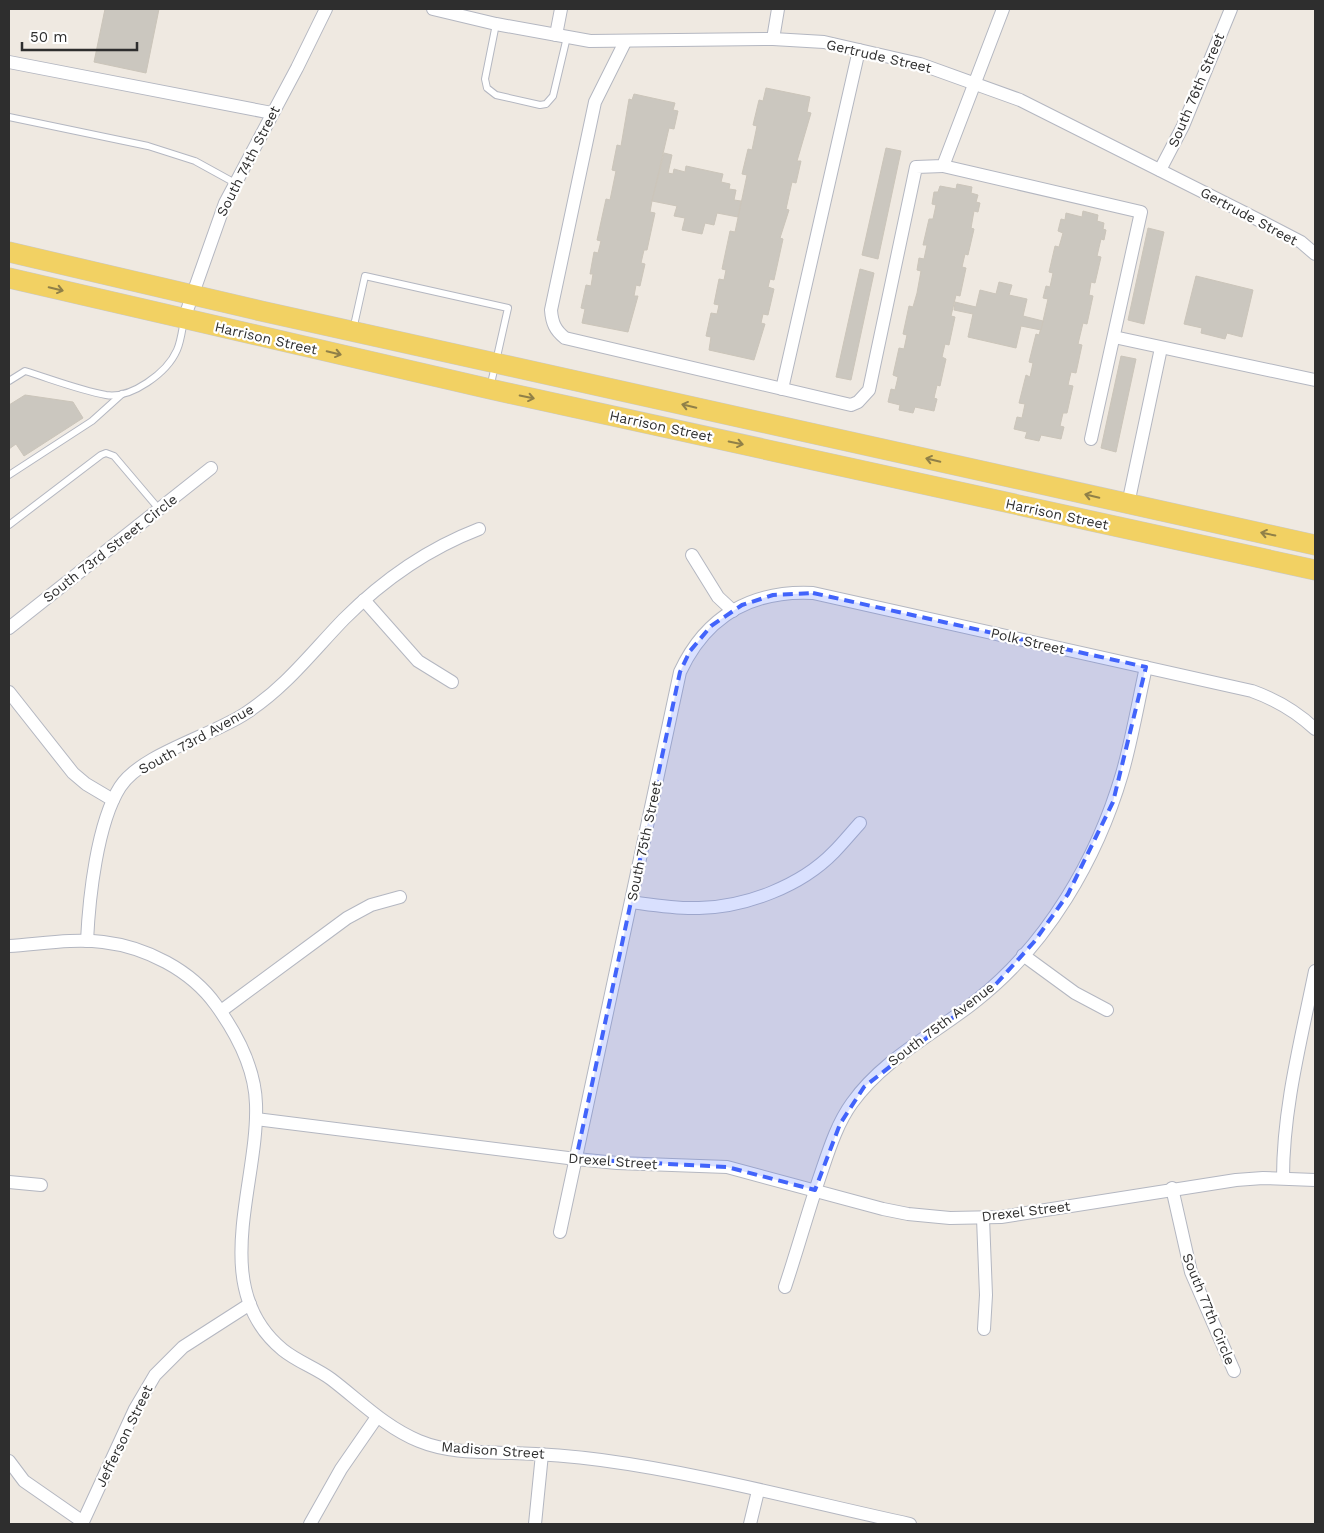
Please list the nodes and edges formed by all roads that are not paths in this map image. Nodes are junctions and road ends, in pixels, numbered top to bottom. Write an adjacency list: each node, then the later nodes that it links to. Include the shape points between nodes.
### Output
1 (326, 9): 14 (street, South 74th Street)
2 (433, 9): 7 (street, Gertrude Street)
3 (561, 9): 8 (street)
4 (778, 9): 9 (street)
5 (1003, 9): 13 (street)
6 (1231, 9): 17 (street, South 76th Street, via 1183,126)
7 (496, 24): 8 (street, Gertrude Street); 8 (lane, via 485,78 487,88 496,95 540,105 546,104 553,96)
8 (562, 36): 10 (street, Gertrude Street)
9 (773, 39): 10 (street, Gertrude Street); 11 (street, Gertrude Street, via 824,42)
10 (625, 42): 31 (street, via 595,102 552,310 556,332 565,338)
11 (859, 50): 13 (street, Gertrude Street, via 920,64); 31 (street)
12 (9, 62): 14 (street)
13 (975, 83): 16 (street); 17 (street, Gertrude Street, via 1020,100)
14 (272, 113): 18 (street, South 74th Street)
15 (9, 117): 18 (lane, via 148,146 195,161)
16 (943, 166): 25 (street, via 1141,212); 31 (street, via 916,168 869,390 851,405)
17 (1160, 170): 20 (street, Gertrude Street, via 1301,242)
18 (235, 183): 22 (street, South 74th Street)
19 (9, 252): 22 (main road, Harrison Street)
20 (1315, 254)
21 (9, 278): 23 (main road, Harrison Street, one-way to 23)
22 (193, 294): 23 (street, South 74th Street); 24 (main road, Harrison Street)
23 (184, 319): 30 (main road, Harrison Street, one-way to 30); 32 (lane, via 177,350 170,360 145,383)
24 (353, 331): 27 (main road, Harrison Street); 27 (lane, via 365,276 508,308)
25 (1114, 337): 26 (street); 33 (street)
26 (1161, 348): 28 (street); 36 (street)
27 (496, 363): 30 (lane); 36 (main road, Harrison Street, one-way to 27)
28 (1315, 380)
29 (9, 381): 32 (lane, via 25,371 106,395)
30 (490, 389): 42 (main road, Harrison Street, one-way to 42)
31 (782, 389)
32 (122, 394): 35 (lane, via 92,421)
33 (1092, 439)
34 (211, 468): 37 (street, South 73rd Street Circle)
35 (9, 475)
36 (1128, 504): 40 (main road, Harrison Street, one-way to 36)
37 (159, 509): 38 (lane, via 114,456 106,454); 45 (street, South 73rd Street Circle)
38 (9, 524)
39 (478, 529): 43 (street, South 73rd Avenue, via 447,541 418,559)
40 (1315, 545)
41 (692, 555): 44 (street, via 718,597)
42 (1315, 570)
43 (364, 600): 47 (street, via 418,661); 50 (street, South 73rd Avenue, via 272,695 218,730 144,765 120,786)
44 (733, 611): 46 (street, Polk Street, via 773,595 813,593); 53 (street, South 75th Street, via 701,636 680,672)
45 (9, 628)
46 (1146, 667): 49 (street, Polk Street, via 1274,698); 56 (street, South 75th Avenue, via 1122,773 1101,832 1068,894)
47 (452, 682)
48 (9, 692): 50 (street, via 74,773)
49 (1315, 729)
50 (113, 800): 54 (street, South 73rd Avenue, via 102,826)
51 (860, 824): 53 (street, via 834,853 815,868 762,896 701,908)
52 (400, 897): 59 (street, via 371,905 347,918)
53 (631, 902): 61 (street, South 75th Street)
54 (87, 941): 55 (street); 59 (street, via 129,948 163,961 203,990)
55 (9, 946)
56 (1023, 955): 58 (street, via 1075,993); 67 (street, South 75th Avenue, via 977,1000 888,1064 864,1087 840,1124)
57 (1315, 971): 62 (street, via 1291,1085 1283,1155)
58 (1107, 1010)
59 (221, 1011): 60 (street, via 248,1061 255,1091)
60 (256, 1119): 61 (street, Drexel Street); 71 (street, Madison Street, via 241,1253 244,1290)
61 (576, 1159): 67 (street, Drexel Street, via 727,1167); 69 (street, South 75th Street)
62 (1284, 1178): 63 (street, Drexel Street); 66 (street, Drexel Street)
63 (1315, 1180)
64 (9, 1182): 65 (street)
65 (41, 1185)
66 (1172, 1188): 68 (street, Drexel Street); 73 (street, South 77th Circle, via 1191,1272)
67 (816, 1190): 68 (street, Drexel Street, via 908,1214); 70 (street, South 75th Avenue)
68 (982, 1218): 72 (street, via 986,1295)
69 (560, 1232)
70 (785, 1287)
71 (250, 1304): 74 (street, Madison Street, via 260,1324 280,1348 329,1377); 78 (street, Jefferson Street, via 183,1347 156,1375 134,1409)
72 (984, 1328)
73 (1234, 1372)
74 (377, 1417): 75 (street, Madison Street, via 394,1429 437,1447); 79 (street)
75 (542, 1454): 77 (street, Madison Street, via 636,1465); 80 (street)
76 (9, 1461): 78 (street, via 24,1480)
77 (758, 1491): 81 (street); 82 (street, Madison Street)
78 (82, 1523)
79 (310, 1524)
80 (535, 1524)
81 (750, 1524)
82 (910, 1524)

